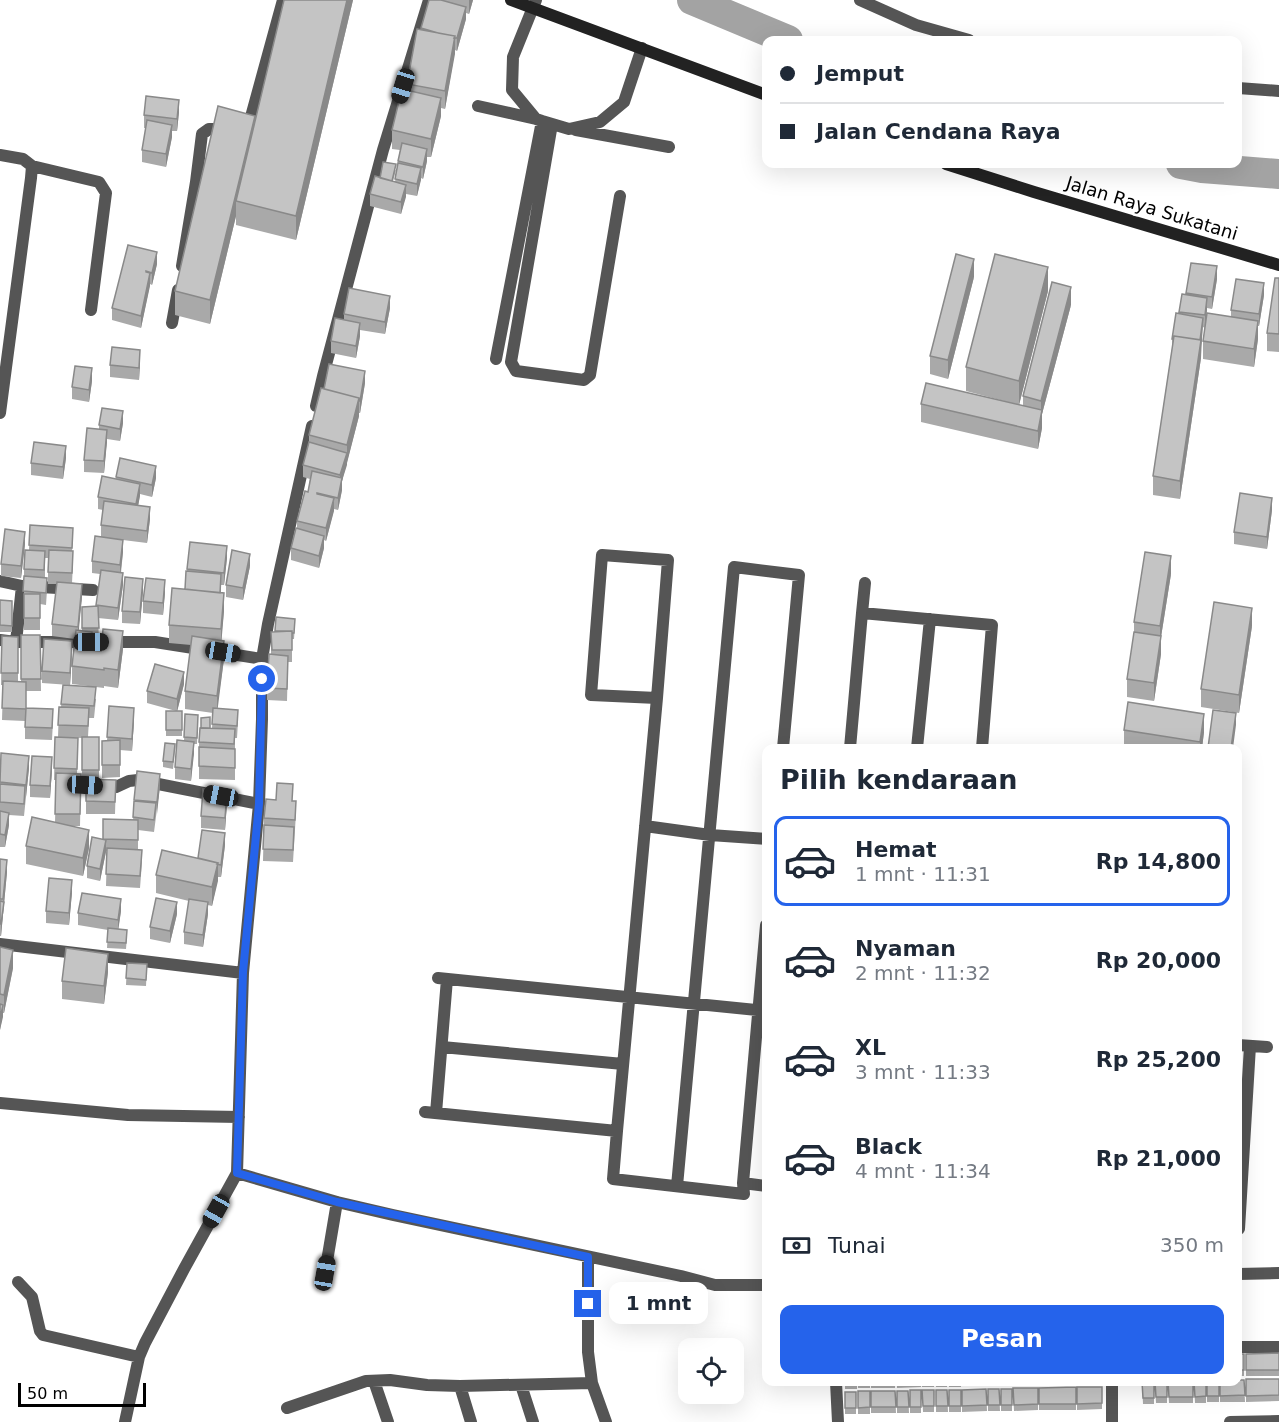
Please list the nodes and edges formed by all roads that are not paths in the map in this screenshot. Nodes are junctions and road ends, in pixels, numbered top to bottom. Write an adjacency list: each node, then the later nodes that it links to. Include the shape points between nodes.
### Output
1 (283, 0): 21 (street, via 249,124 242,129 209,129 202,134)
2 (429, 0): 32 (street, via 383,150 323,376)
3 (511, 0): 5 (main road)
4 (860, 0): 6 (street, via 916,25)
5 (534, 4): 7 (main road); 12 (street, via 513,57 512,90)
6 (955, 36)
7 (642, 48): 10 (main road); 13 (street, via 624,102 600,122)
8 (1242, 88): 9 (street)
9 (1279, 91)
10 (762, 93)
11 (478, 106): 12 (street)
12 (543, 121): 13 (street); 18 (street, via 511,362 516,371 584,380 590,375); 22 (street)
13 (569, 129): 14 (street)
14 (669, 147)
15 (0, 155): 16 (street, via 22,159)
16 (32, 166): 20 (street, via 99,182 106,193); 23 (street)
17 (971, 168): 19 (main road, Jalan Raya Sukatani, via 1034,192)
18 (620, 196)
19 (1279, 265)
20 (91, 310)
21 (172, 323)
22 (496, 359)
23 (0, 413)
24 (0, 581): 26 (street)
25 (865, 583): 28 (street)
26 (22, 586): 27 (street); 31 (street)
27 (93, 590)
28 (862, 613): 29 (street); 35 (street)
29 (930, 619): 36 (street); 37 (street, via 992,625)
30 (0, 640): 31 (street)
31 (16, 642): 32 (street, via 155,642)
32 (262, 659): 39 (street)
33 (657, 698): 33 (street, via 668,560 602,555 591,695); 40 (street)
34 (783, 744): 41 (street, via 799,575 735,567)
35 (850, 744)
36 (917, 744)
37 (982, 744)
38 (85, 785): 39 (street, via 117,787 143,781)
39 (259, 804): 44 (street)
40 (645, 826): 41 (street); 45 (street)
41 (710, 835): 42 (street); 46 (street)
42 (762, 839)
43 (0, 944): 44 (street)
44 (243, 972): 54 (street)
45 (629, 997): 46 (street); 50 (street, via 443,979); 52 (street)
46 (694, 1004): 47 (street); 60 (street)
47 (762, 1011)
48 (762, 1020): 58 (street)
49 (1244, 1046): 51 (street); 55 (street)
50 (442, 1047): 52 (street); 56 (street, via 431,1113)
51 (1267, 1047)
52 (623, 1064): 56 (street)
53 (0, 1103): 54 (street, via 128,1115)
54 (239, 1117): 57 (street)
55 (1242, 1119)
56 (617, 1131): 60 (street, via 613,1179)
57 (237, 1173): 61 (street); 70 (street)
58 (743, 1183): 59 (street); 60 (street, via 744,1194)
59 (762, 1185)
60 (677, 1186)
61 (337, 1202): 62 (street); 63 (street)
62 (588, 1257): 67 (street, via 716,1285); 72 (street, via 588,1352)
63 (325, 1273)
64 (1279, 1273): 65 (street)
65 (1242, 1274)
66 (18, 1282): 70 (street, via 32,1297 44,1335)
67 (762, 1285)
68 (1242, 1347): 69 (street)
69 (1279, 1347)
70 (139, 1357): 79 (street)
71 (374, 1381): 74 (street); 77 (street); 80 (street)
72 (592, 1383): 73 (street); 83 (street)
73 (520, 1385): 74 (street); 82 (street)
74 (460, 1386): 81 (street)
75 (836, 1386): 84 (street)
76 (1112, 1386): 85 (street)
77 (287, 1408)
78 (1279, 1421): 87 (street)
79 (125, 1422)
80 (388, 1422)
81 (471, 1422)
82 (533, 1422)
83 (606, 1422)
84 (838, 1422)
85 (1112, 1422)
86 (1230, 1422): 87 (street)
87 (1245, 1422)

